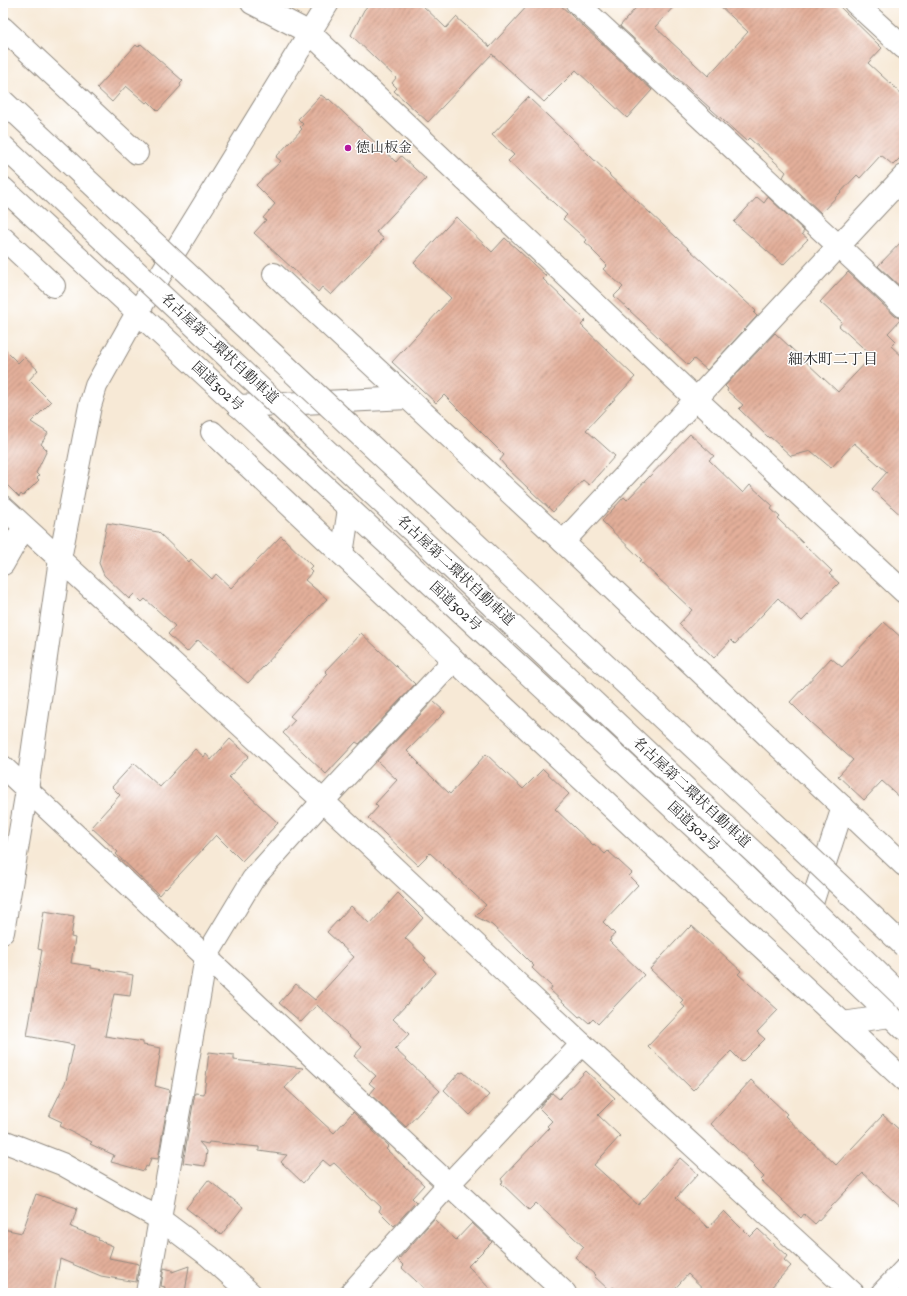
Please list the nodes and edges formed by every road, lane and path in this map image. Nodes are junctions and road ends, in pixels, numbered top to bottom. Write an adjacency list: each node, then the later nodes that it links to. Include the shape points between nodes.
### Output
1 (252, 3): 6 (main road)
2 (328, 3): 6 (main road)
3 (577, 3): 15 (main road)
4 (856, 3): 7 (main road)
5 (3, 28): 10 (main road)
6 (310, 33): 19 (main road); 21 (main road)
7 (904, 48)
8 (3, 101): 37 (main road, bridge)
9 (3, 146): 38 (main road, 名古屋第二環状自動車道, bridge)
10 (137, 153)
11 (904, 176): 15 (main road)
12 (3, 188): 13 (main road, 国道302号)
13 (11, 203): 19 (main road, 国道302号)
14 (3, 238): 17 (main road)
15 (838, 246): 18 (main road); 21 (main road)
16 (274, 274): 20 (main road)
17 (54, 286)
18 (904, 307)
19 (137, 313): 22 (main road, 国道302号); 29 (main road, via 96,386)
20 (408, 398): 22 (main road); 27 (main road)
21 (696, 399): 27 (main road); 31 (main road)
22 (238, 406): 25 (main road, 国道302号)
23 (212, 432): 28 (main road)
24 (3, 507): 26 (main road)
25 (349, 509): 28 (main road); 41 (main road, 国道302号)
26 (24, 528): 29 (main road); 30 (main road)
27 (563, 542): 36 (main road)
28 (342, 554): 32 (main road)
29 (60, 559): 34 (main road); 35 (main road)
30 (3, 564)
31 (904, 592)
32 (454, 660): 35 (main road); 47 (main road)
33 (3, 767): 34 (main road)
34 (27, 790): 42 (main road); 44 (main road)
35 (323, 801): 44 (main road, via 253,879); 48 (main road)
36 (843, 807): 39 (main road); 41 (main road)
37 (787, 835): 40 (main road, bridge); 43 (main road, bridge)
38 (763, 861): 45 (main road, 名古屋第二環状自動車道, bridge); 46 (main road, bridge)
39 (904, 865)
40 (904, 928)
41 (803, 931): 46 (main road, 国道302号)
42 (3, 932)
43 (904, 946)
44 (206, 957): 51 (main road); 52 (main road)
45 (904, 998)
46 (899, 1019): 47 (main road)
47 (843, 1022): 49 (main road)
48 (582, 1044): 51 (main road); 58 (main road)
49 (904, 1080)
50 (3, 1141): 52 (main road, via 62,1164)
51 (448, 1185): 56 (main road); 57 (main road)
52 (160, 1219): 54 (main road); 55 (main road, via 209,1256)
53 (904, 1270): 59 (main road)
54 (147, 1293)
55 (250, 1293)
56 (351, 1293)
57 (565, 1293)
58 (853, 1293)
59 (882, 1293)

